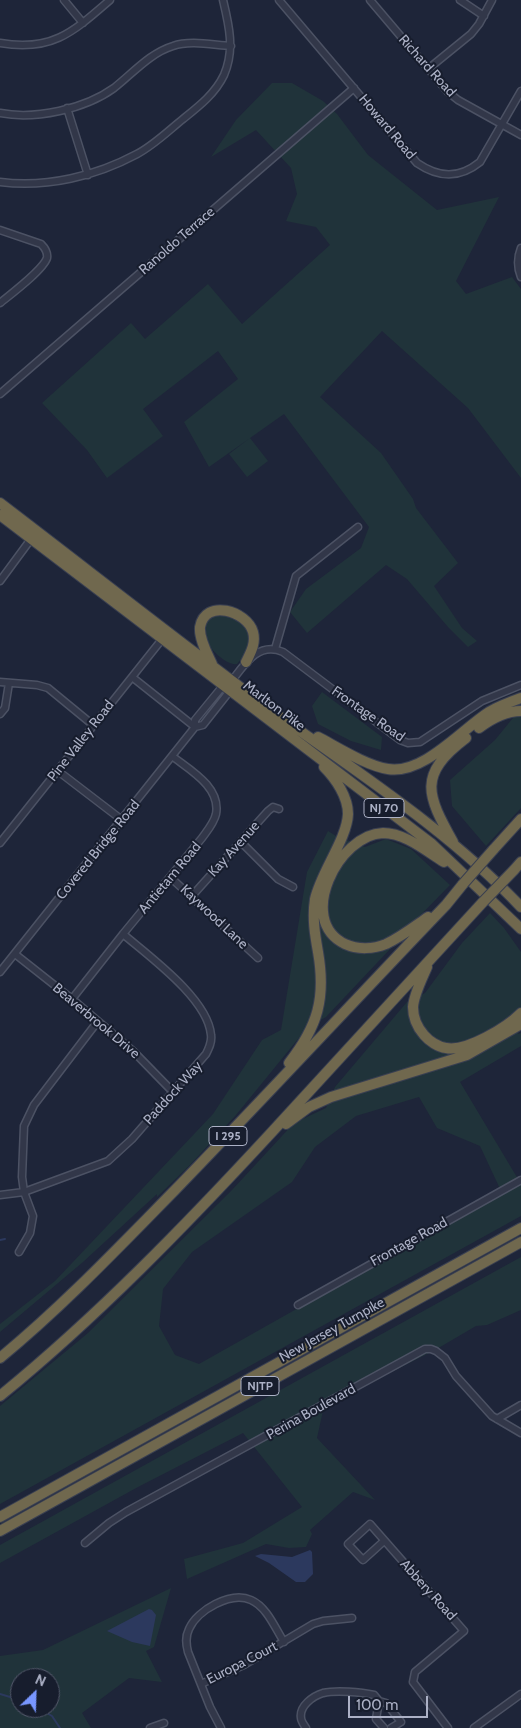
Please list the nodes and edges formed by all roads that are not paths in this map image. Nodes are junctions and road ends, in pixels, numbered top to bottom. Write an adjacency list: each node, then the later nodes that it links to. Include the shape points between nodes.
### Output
1 (64, 0): 9 (street)
2 (110, 0): 9 (street)
3 (224, 0): 11 (street)
4 (278, 0): 13 (street, Howard Road)
5 (370, 0): 12 (street, Richard Road)
6 (460, 0): 8 (street)
7 (492, 0): 8 (street)
8 (484, 16): 12 (street, via 471,34)
9 (83, 23): 10 (street, via 68,34 44,43 24,46)
10 (0, 43)
11 (231, 46): 15 (street, via 185,44 164,49 112,89); 19 (street, via 224,76 212,94 138,154)
12 (428, 69): 17 (street, Richard Road, via 458,100)
13 (354, 88): 17 (street, Howard Road, via 417,163 434,173 443,175 472,169 480,162); 25 (street, Ranoldo Terrace)
14 (521, 91): 17 (street, Howard Road)
15 (67, 108): 16 (street, via 44,114); 19 (street)
16 (0, 113)
17 (502, 125): 18 (street, Richard Road)
18 (521, 135)
19 (88, 175): 20 (street, via 48,182)
20 (0, 182)
21 (0, 230): 24 (street, via 42,244 48,256 43,266)
22 (521, 248): 23 (street, via 518,257)
23 (521, 277)
24 (0, 303)
25 (0, 394)
26 (0, 503): 29 (highway, Marlton Pike / NJ 70)
27 (0, 508): 29 (highway)
28 (0, 515): 31 (highway, Marlton Pike / NJ 70)
29 (29, 525): 36 (highway, Marlton Pike / NJ 70)
30 (358, 527): 34 (street, via 296,576)
31 (32, 539): 32 (street); 33 (highway, Marlton Pike / NJ 70)
32 (0, 581)
33 (163, 638): 37 (street, Pine Valley Road); 40 (highway, Marlton Pike / NJ 70)
34 (275, 649): 35 (street, via 266,649); 41 (street, Frontage Road, via 388,732 408,743 420,742 482,701)
35 (246, 662): 36 (highway, via 254,639 250,627 234,613 215,610 202,620 200,629); 40 (street)
36 (212, 665): 40 (highway, Marlton Pike / NJ 70)
37 (132, 677): 46 (street, Pine Valley Road); 47 (street)
38 (0, 682): 39 (street)
39 (10, 683): 44 (street, via 5,708); 46 (street, via 48,688)
40 (230, 684): 45 (highway, Marlton Pike / NJ 70); 47 (street, Covered Bridge Road, via 229,692 203,725); 48 (highway, Marlton Pike / NJ 70)
41 (521, 685)
42 (521, 698): 45 (highway, via 488,713 422,762 402,770 378,767)
43 (521, 711): 56 (highway, via 512,711 489,721 463,739 448,753 432,777 435,810)
44 (0, 714)
45 (289, 722): 56 (highway, Marlton Pike / NJ 70, via 382,788)
46 (93, 725): 50 (street, Pine Valley Road)
47 (196, 727): 49 (street, Covered Bridge Road)
48 (302, 745): 58 (highway, Marlton Pike / NJ 70, via 432,844); 79 (highway, via 339,786 347,807 345,829 319,886 314,909 322,983 319,1004 310,1031 298,1051)
49 (172, 756): 53 (street, Covered Bridge Road); 59 (street, Antietam Road, via 207,784 216,808 212,823)
50 (58, 771): 53 (street); 55 (street, Pine Valley Road)
51 (279, 809): 54 (street, Kay Avenue, via 273,807)
52 (521, 819): 64 (highway, I 295, bridge)
53 (122, 820): 70 (street, Covered Bridge Road)
54 (241, 842): 60 (street, via 278,879); 62 (street, Kay Avenue)
55 (0, 844)
56 (456, 848): 61 (highway, Marlton Pike / NJ 70)
57 (517, 866): 72 (highway, I 295, bridge)
58 (461, 873): 64 (highway, via 407,839 373,834 362,839 339,863 328,884 322,907 325,923 332,935 348,945 368,948 396,939); 66 (highway, Marlton Pike / NJ 70)
59 (170, 877): 62 (street, Kaywood Lane); 68 (street, Antietam Road)
60 (293, 887)
61 (510, 895): 63 (highway); 65 (highway, Marlton Pike / NJ 70)
62 (191, 897): 71 (street, Kaywood Lane)
63 (521, 902)
64 (446, 905): 79 (highway, I 295)
65 (521, 907)
66 (509, 917): 67 (highway, Marlton Pike / NJ 70); 69 (highway)
67 (521, 929)
68 (124, 934): 74 (street, Antietam Road); 78 (street, Paddock Way, via 180,983 206,1017 210,1028 206,1054)
69 (521, 937)
70 (14, 954): 73 (street, Covered Bridge Road); 74 (street, Beaverbrook Drive)
71 (258, 958)
72 (429, 961): 75 (highway, via 415,997 414,1013 421,1032 435,1044 453,1049 470,1045); 80 (highway, I 295)
73 (0, 972)
74 (72, 999): 76 (street, Beaverbrook Drive)
75 (521, 1014)
76 (98, 1021): 78 (street, Beaverbrook Drive); 82 (street, via 28,1115 23,1134)
77 (521, 1024): 80 (highway, via 467,1055 322,1102 302,1112)
78 (173, 1092): 82 (street, Paddock Way, via 108,1161)
79 (238, 1126): 88 (highway, I 295, via 104,1263)
80 (260, 1145): 89 (highway, I 295, via 130,1280)
81 (521, 1180): 87 (street, Frontage Road)
82 (24, 1192): 83 (street, Paddock Way); 86 (street, via 33,1221)
83 (0, 1195)
84 (521, 1228): 93 (highway, New Jersey Turnpike / NJTP)
85 (521, 1242): 94 (highway, New Jersey Turnpike / NJTP)
86 (19, 1252)
87 (298, 1305)
88 (0, 1358)
89 (0, 1396)
90 (521, 1405): 91 (street)
91 (497, 1420): 92 (street, Perina Boulevard); 96 (street, Perina Boulevard, via 456,1376 445,1358 436,1351 425,1349 126,1512)
92 (521, 1433)
93 (0, 1517)
94 (0, 1531)
95 (384, 1541): 95 (street, Abbery Road, via 370,1524 348,1544 363,1560); 108 (street, Abbery Road, via 464,1631 415,1672 414,1682)
96 (85, 1543)
97 (352, 1618): 98 (street, Europa Court, via 313,1624)
98 (284, 1642): 99 (street, Europa Court); 99 (street, Europa Court, via 266,1614 252,1601 235,1597 222,1602 198,1616 187,1636 188,1652)
99 (201, 1684): 104 (street, Europa Court)
100 (521, 1694): 109 (street)
101 (379, 1701): 105 (street, via 368,1694 323,1693 302,1709 301,1719); 106 (street, via 376,1718); 107 (street, via 386,1703 400,1722)
102 (164, 1724): 103 (street)
103 (150, 1728)
104 (221, 1728)
105 (306, 1728)
106 (384, 1728)
107 (391, 1728)
108 (448, 1728)
109 (474, 1728)

